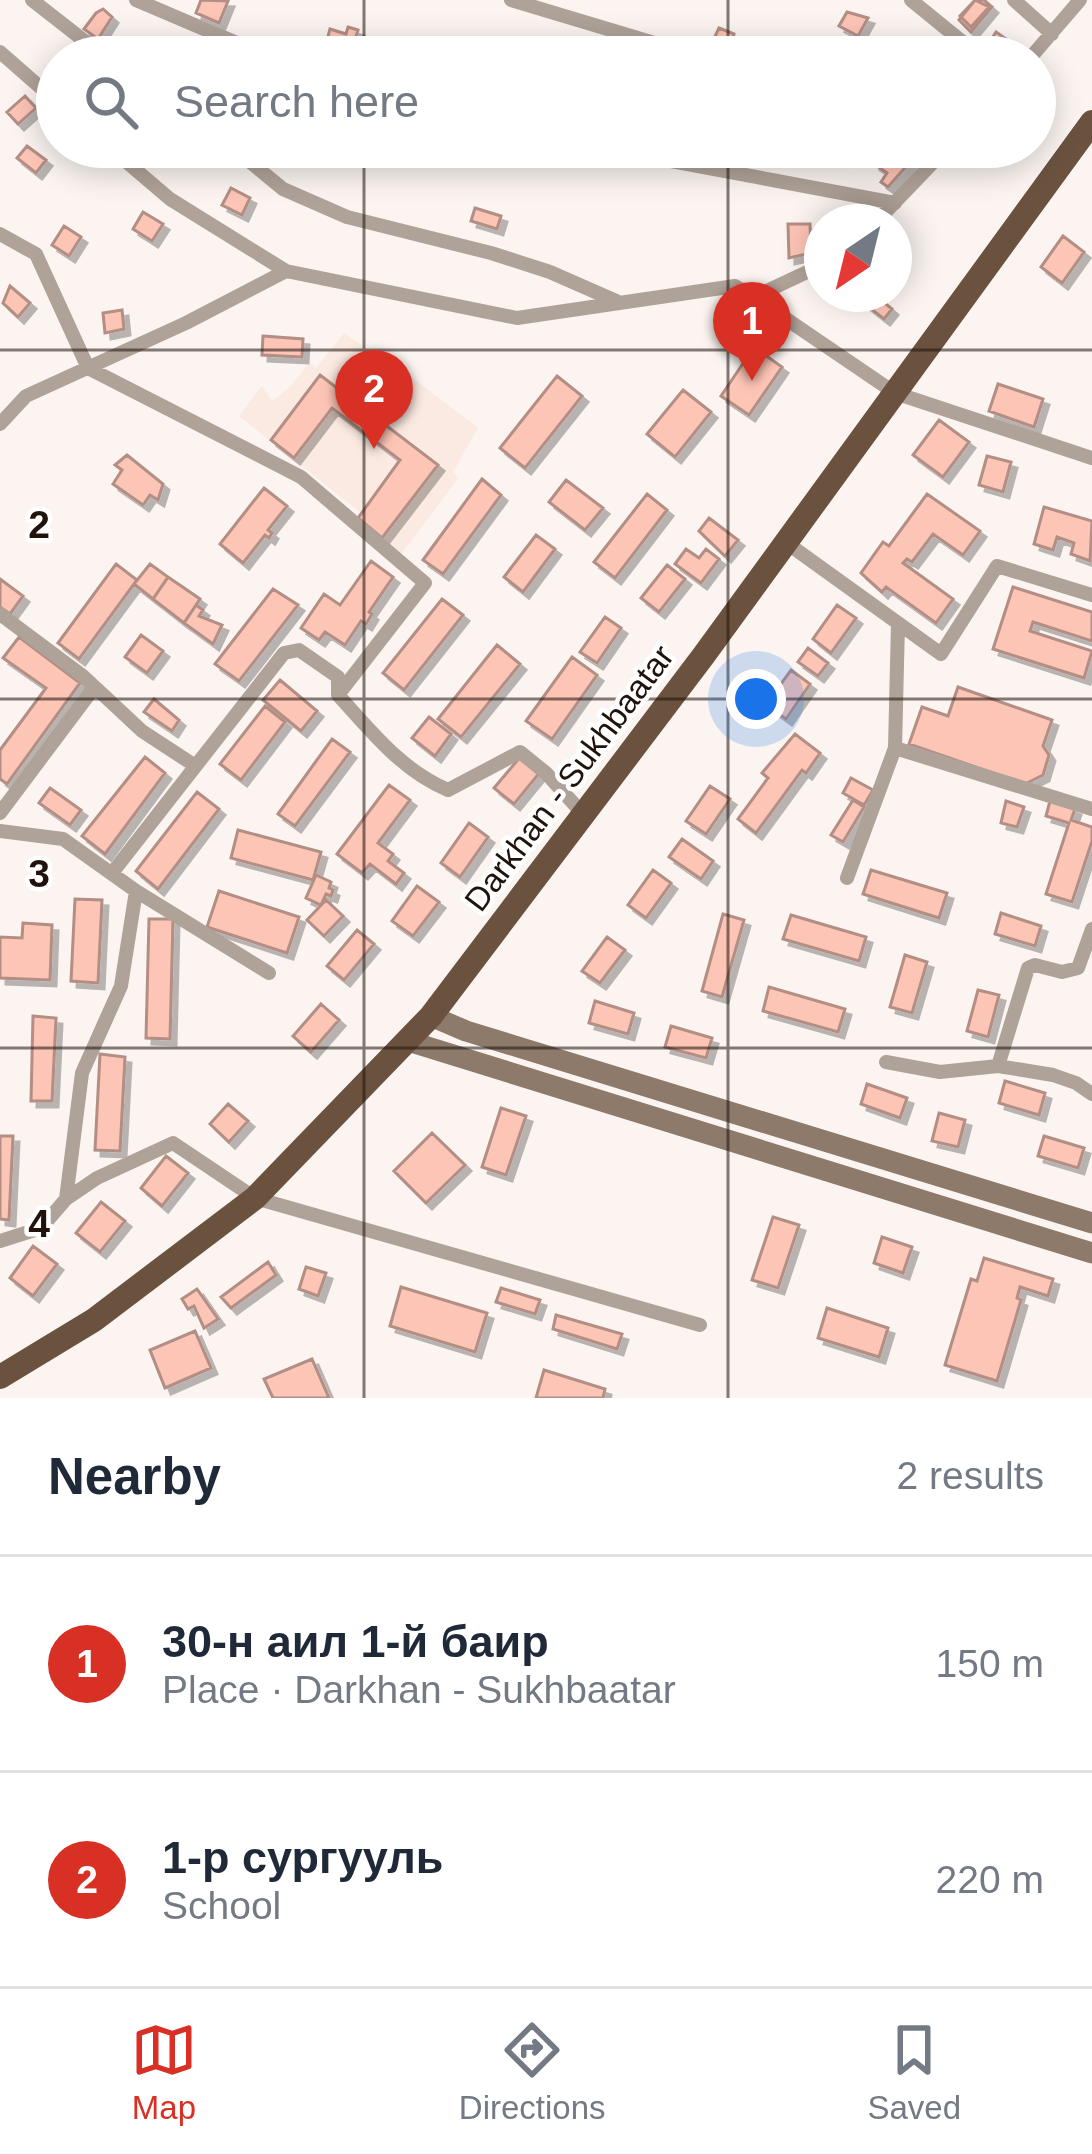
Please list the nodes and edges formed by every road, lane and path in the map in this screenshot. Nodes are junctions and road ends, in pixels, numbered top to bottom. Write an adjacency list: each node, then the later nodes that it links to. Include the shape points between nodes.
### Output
1 (32, 0): 8 (street)
2 (136, 0): 9 (street)
3 (511, 0): 10 (street)
4 (911, 0): 11 (street)
5 (1014, 0): 7 (street)
6 (1080, 0): 7 (street)
7 (1052, 34)
8 (78, 36)
9 (221, 36)
10 (631, 36)
11 (955, 36)
12 (0, 52): 13 (street)
13 (36, 84)
14 (1092, 122): 26 (highway, Darkhan - Sukhbaatar)
15 (134, 168): 21 (street)
16 (258, 168): 24 (street, via 347,217 491,253)
17 (708, 168): 19 (street)
18 (924, 168): 19 (street)
19 (895, 203)
20 (0, 234): 25 (street, via 35,254)
21 (286, 271): 24 (street, via 517,318); 25 (street)
22 (804, 273): 23 (street)
23 (754, 297): 24 (street, via 735,286); 26 (street)
24 (616, 301)
25 (88, 368): 27 (street, via 26,396); 34 (street, via 301,477 425,583)
26 (895, 393): 28 (street); 29 (highway, Darkhan - Sukhbaatar)
27 (0, 424)
28 (1092, 458)
29 (784, 541): 32 (street); 39 (highway, Darkhan - Sukhbaatar)
30 (1092, 595): 32 (street, via 997,566 941,654)
31 (0, 614): 33 (street)
32 (898, 623): 35 (street)
33 (93, 689): 36 (street); 38 (street)
34 (338, 695): 36 (street, via 338,677 299,650 284,652); 39 (street, via 421,778 448,790 520,752)
35 (895, 748): 37 (street); 42 (street)
36 (194, 765): 41 (street)
37 (1092, 809)
38 (0, 813)
39 (583, 814): 46 (highway, Darkhan - Sukhbaatar)
40 (0, 831): 41 (street, via 63,839)
41 (112, 873): 43 (street)
42 (847, 878)
43 (136, 891): 45 (street); 53 (street, via 121,986 82,1073)
44 (1092, 929): 49 (street, via 1078,968 1028,968)
45 (268, 973)
46 (431, 1016): 47 (highway, Darkhan - Sukhbaatar); 51 (main road)
47 (409, 1041): 52 (highway, Darkhan - Sukhbaatar); 54 (main road)
48 (886, 1062): 49 (street, via 940,1072)
49 (998, 1066): 50 (street, via 1053,1076)
50 (1092, 1094)
51 (948, 1179): 54 (main road, via 952,1194); 55 (main road)
52 (255, 1198): 53 (street, via 172,1143); 58 (street); 59 (highway, Darkhan - Sukhbaatar, via 94,1320)
53 (66, 1199): 56 (street, via 41,1228)
54 (939, 1207): 57 (main road)
55 (1092, 1223)
56 (0, 1241)
57 (1092, 1253)
58 (700, 1324)
59 (0, 1377)

